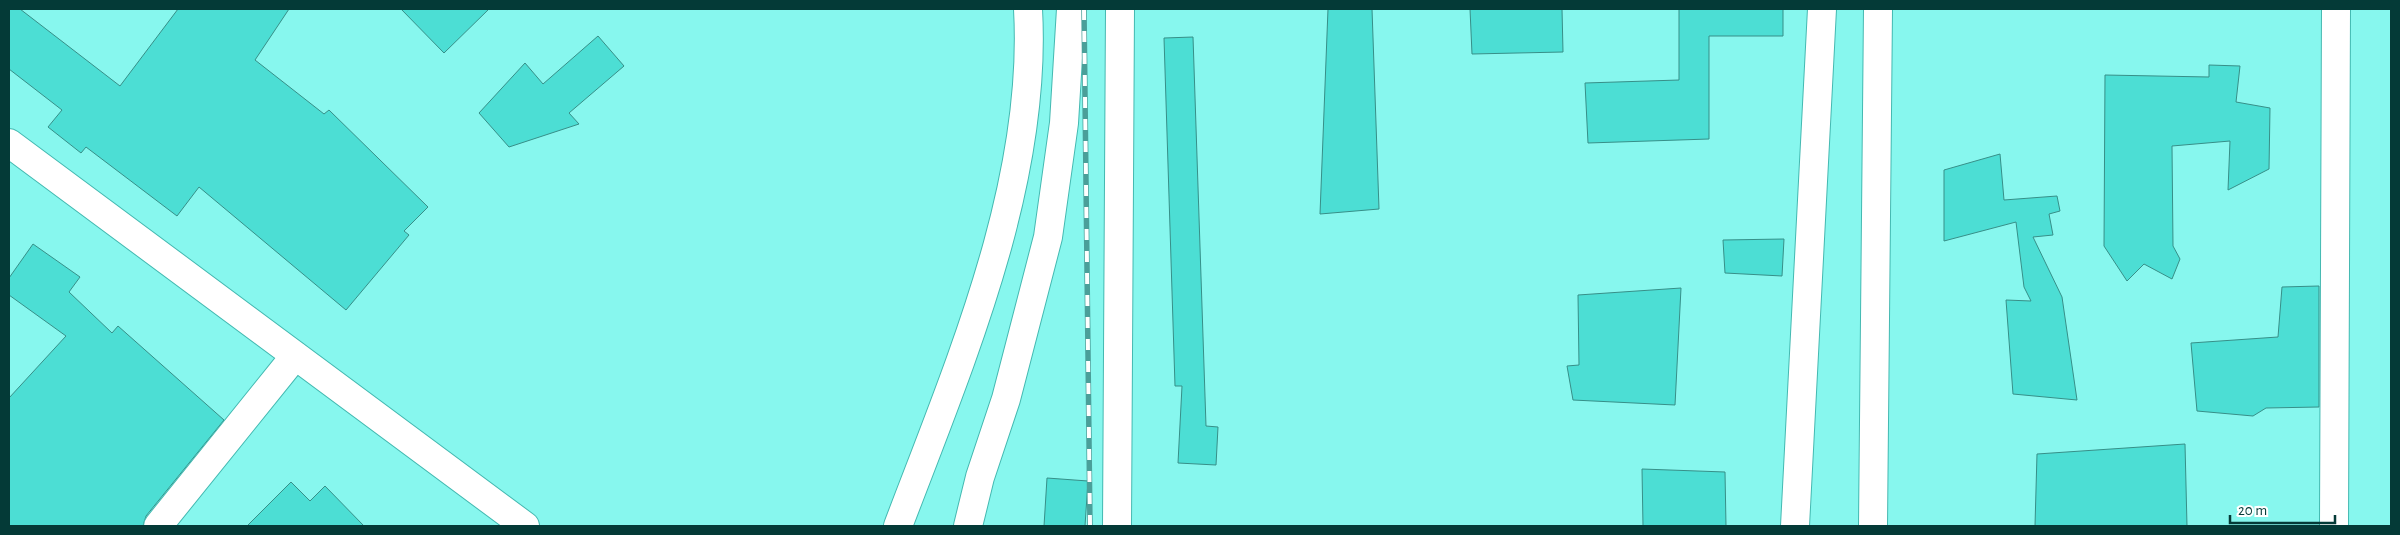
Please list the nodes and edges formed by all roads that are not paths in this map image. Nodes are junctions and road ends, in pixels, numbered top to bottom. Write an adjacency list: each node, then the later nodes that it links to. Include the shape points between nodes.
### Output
1 (1028, 9): 11 (street, via 1030,38 1017,170 996,252)
2 (1071, 9): 12 (street, via 1064,123 1048,237 1006,399 980,477)
3 (1120, 9): 13 (street)
4 (1822, 9): 14 (street)
5 (1878, 9): 15 (street)
6 (2336, 9): 16 (street)
7 (9, 143): 8 (street)
8 (295, 356): 9 (street); 10 (street)
9 (158, 526)
10 (525, 526)
11 (898, 526)
12 (968, 526)
13 (1117, 526)
14 (1795, 526)
15 (1872, 526)
16 (2334, 526)

